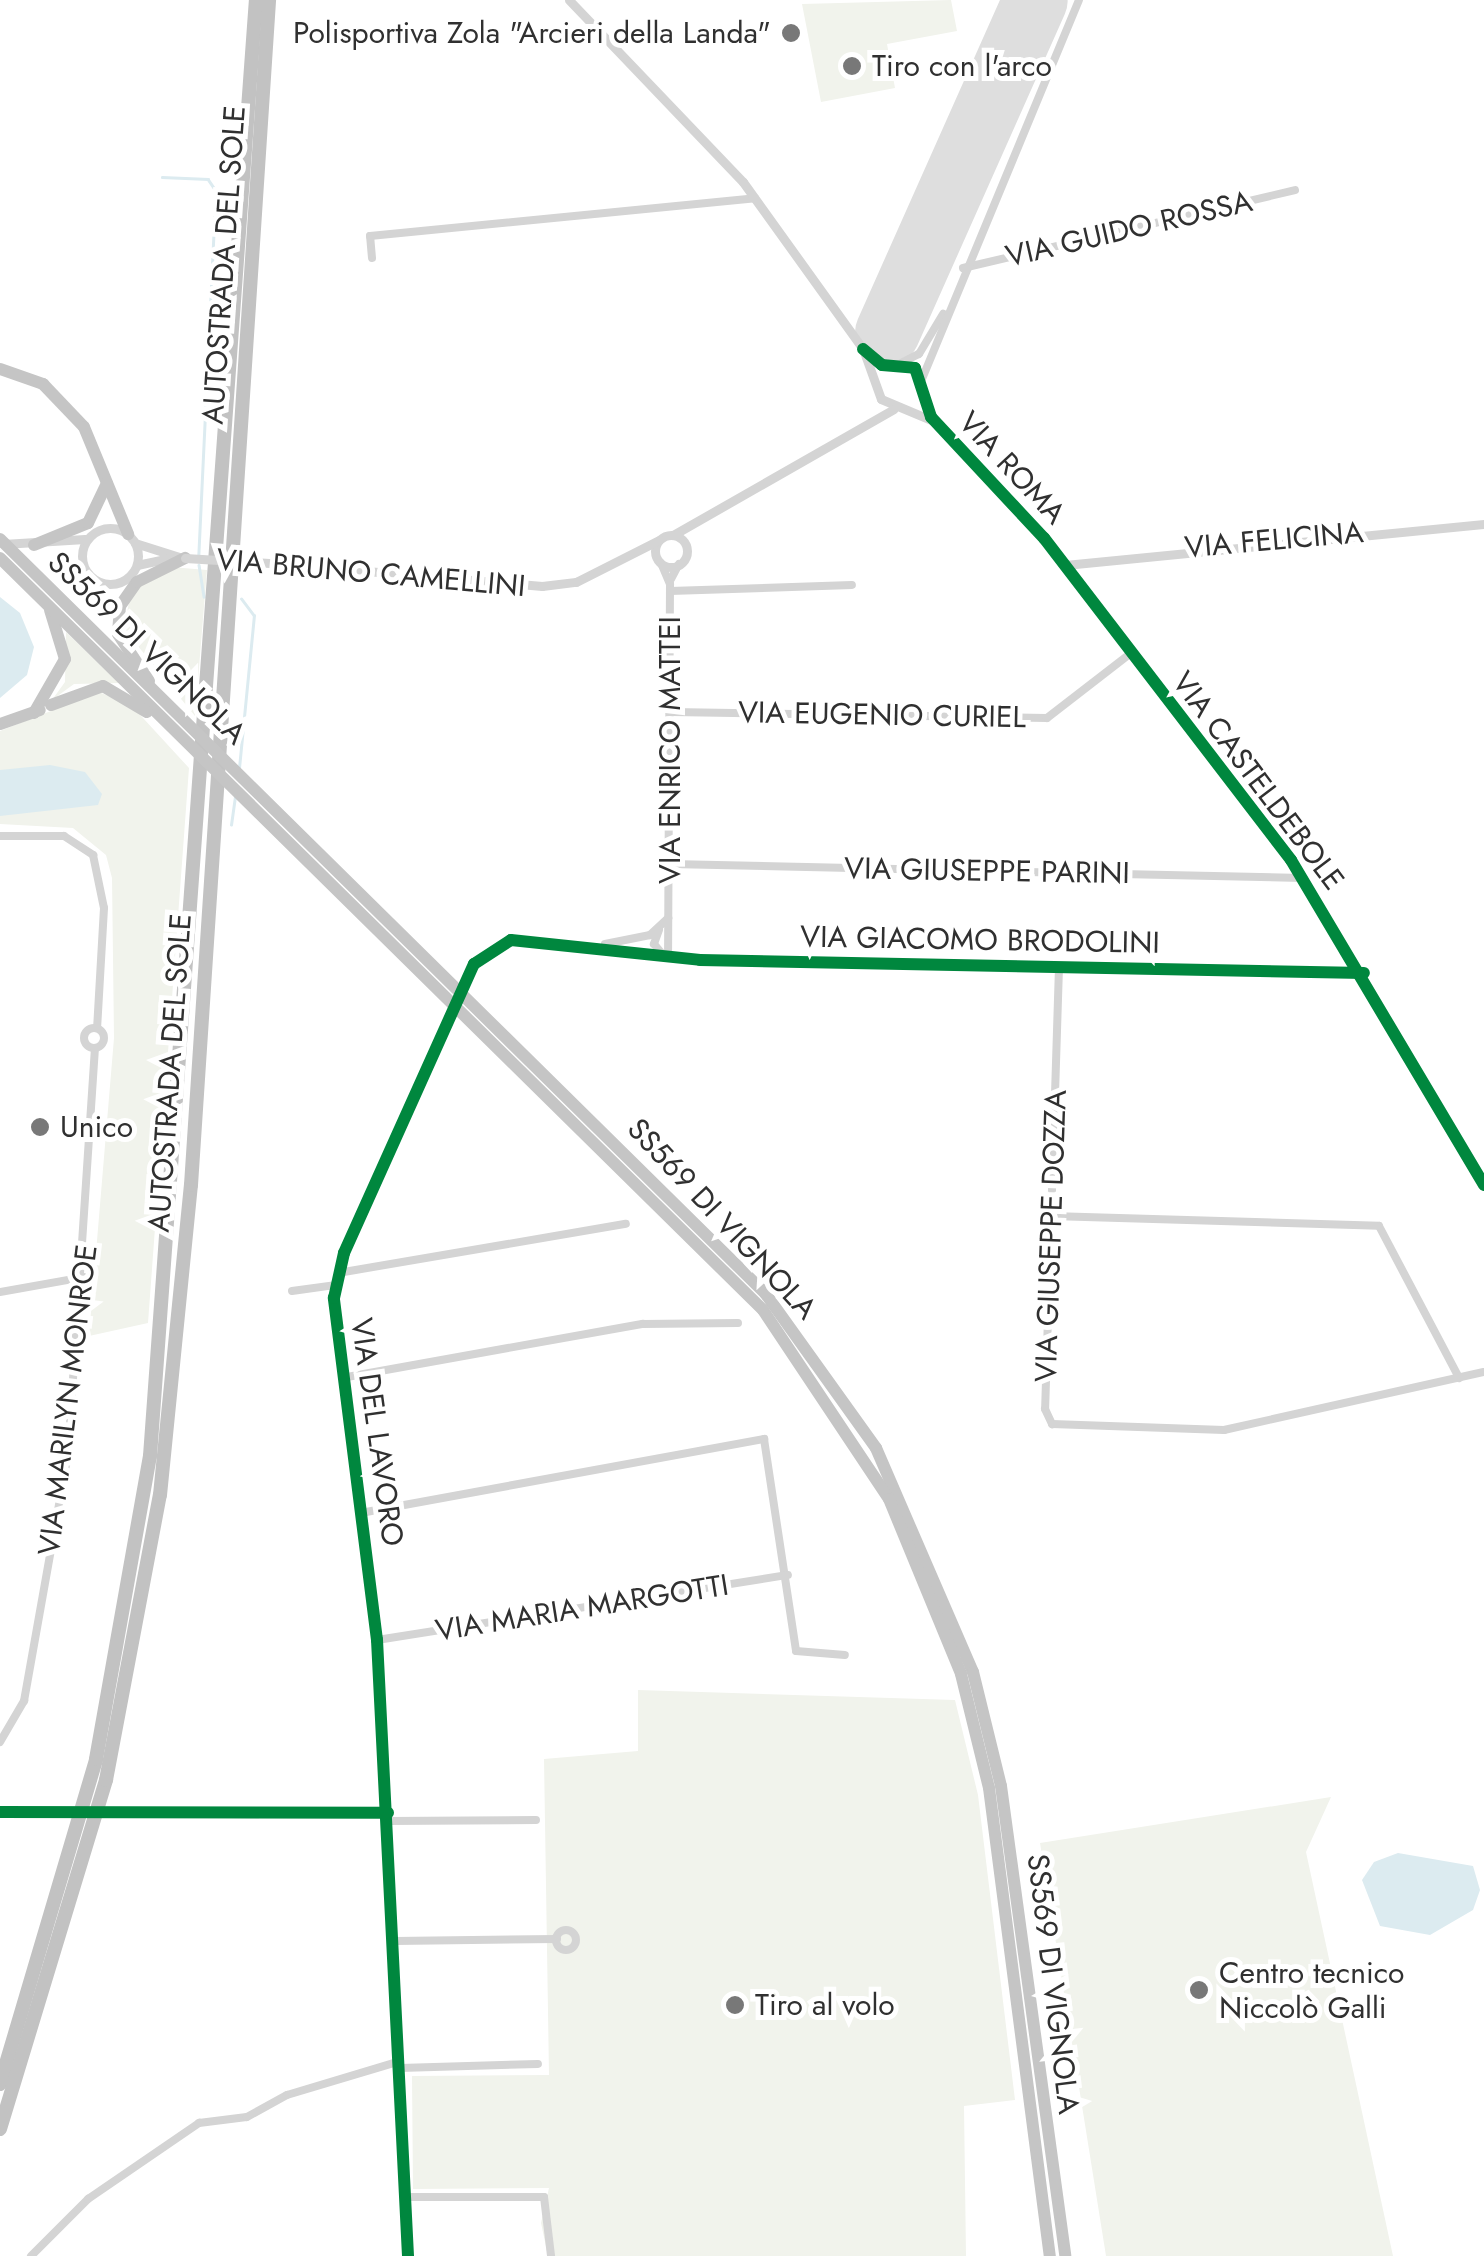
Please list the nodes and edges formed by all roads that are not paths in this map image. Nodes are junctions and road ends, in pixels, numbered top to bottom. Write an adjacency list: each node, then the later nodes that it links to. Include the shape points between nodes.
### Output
1 (256, 0): 81 (highway, AUTOSTRADA DEL SOLE, via 150,1456 96,1759)
2 (269, 0): 86 (highway, AUTOSTRADA DEL SOLE, via 191,1185 162,1476 106,1780)
3 (569, 0): 6 (street, VIA ROMA)
4 (1079, 0): 8 (street)
5 (1295, 190): 8 (street, VIA GUIDO ROSSA)
6 (755, 198): 7 (street, via 370,236); 10 (street, VIA ROMA)
7 (372, 258)
8 (962, 268): 9 (street)
9 (946, 310): 11 (street, via 918,354); 14 (street)
10 (863, 349): 12 (street, VIA ROMA); 15 (street, VIA ROMA)
11 (901, 362): 12 (street); 14 (street)
12 (888, 366): 15 (street)
13 (0, 369): 20 (highway, via 32,378 70,410)
14 (922, 380): 16 (street, VIA ROMA)
15 (877, 386): 17 (street, VIA ROMA); 18 (street)
16 (922, 393): 17 (street, VIA ROMA); 19 (street, VIA ROMA)
17 (898, 408): 18 (street, VIA BRUNO CAMELLINI); 19 (street, VIA ROMA)
18 (866, 419): 22 (street, VIA BRUNO CAMELLINI)
19 (935, 422): 38 (street, VIA ROMA)
20 (108, 480): 25 (highway); 28 (highway, via 88,522)
21 (1484, 524): 38 (street, VIA FELICINA)
22 (696, 528): 24 (street, VIA BRUNO CAMELLINI); 30 (street)
23 (93, 534): 25 (street); 29 (street); 37 (street)
24 (673, 535): 26 (street, VIA BRUNO CAMELLINI); 30 (street)
25 (131, 539): 33 (street); 36 (street)
26 (659, 540): 31 (street, VIA BRUNO CAMELLINI); 34 (street)
27 (0, 541): 28 (street); 43 (highway, SS569 DI VIGNOLA, bridge)
28 (34, 546): 29 (street)
29 (56, 548): 37 (street)
30 (686, 550): 35 (street)
31 (622, 557): 33 (street, VIA BRUNO CAMELLINI, bridge, via 576,582 503,588); 34 (street)
32 (0, 558): 41 (highway, SS569 DI VIGNOLA, bridge)
33 (179, 558): 36 (street); 43 (highway, bridge, via 126,594 118,634)
34 (660, 562): 35 (street); 40 (street, VIA ENRICO MATTEI)
35 (679, 564): 40 (street, VIA ENRICO MATTEI)
36 (137, 565): 37 (street, via 108,584)
37 (84, 568)
38 (1067, 568): 42 (street, VIA CASTELDEBOLE)
39 (852, 584): 40 (street, via 826,591)
40 (670, 587): 44 (street, VIA ENRICO MATTEI)
41 (36, 592): 45 (highway, bridge, via 57,622 65,658); 47 (highway, SS569 DI VIGNOLA, bridge)
42 (1131, 653): 44 (street, VIA EUGENIO CURIEL, via 1048,718); 50 (street, VIA CASTELDEBOLE)
43 (159, 695): 92 (highway, SS569 DI VIGNOLA, bridge, via 765,1293 884,1463 974,1672 1002,1786)
44 (672, 712): 49 (street, VIA ENRICO MATTEI)
45 (34, 713): 46 (highway); 47 (highway, bridge, via 92,687 118,690)
46 (0, 724)
47 (244, 797): 91 (highway, SS569 DI VIGNOLA, bridge, via 763,1310 889,1499 961,1674 994,1822)
48 (0, 836): 57 (street, via 64,836 94,855 104,908)
49 (670, 864): 50 (street, VIA GIUSEPPE PARINI); 51 (street, VIA ENRICO MATTEI)
50 (1303, 878): 56 (street, VIA CASTELDEBOLE)
51 (669, 915): 52 (street, VIA ENRICO MATTEI); 54 (street, VIA ENRICO MATTEI)
52 (662, 927): 53 (street, VIA ENRICO MATTEI); 54 (street, VIA ENRICO MATTEI, via 655,948)
53 (596, 945): 54 (street, VIA GIACOMO BRODOLINI); 62 (street, VIA DEL LAVORO, via 491,945 447,1020)
54 (668, 958): 55 (street, VIA GIACOMO BRODOLINI)
55 (1059, 967): 56 (street, VIA GIACOMO BRODOLINI); 60 (street, VIA GIUSEPPE DOZZA)
56 (1364, 973): 59 (street, VIA CASTELDEBOLE)
57 (97, 1028): 58 (street, via 104,1038); 58 (street, via 84,1036)
58 (95, 1048): 63 (street, VIA MARILYN MONROE)
59 (1484, 1185)
60 (1051, 1216): 70 (street, via 1379,1226); 70 (street, VIA GIUSEPPE DOZZA, via 1052,1424 1224,1430)
61 (626, 1224): 62 (street)
62 (338, 1273): 64 (street, VIA DEL LAVORO)
63 (84, 1277): 66 (street); 75 (street, VIA MARILYN MONROE, via 64,1481 24,1700)
64 (336, 1285): 65 (street, VIA DEL LAVORO); 69 (street, VIA DEL LAVORO)
65 (292, 1291)
66 (0, 1292)
67 (738, 1324): 69 (street, via 643,1324)
68 (1484, 1372): 70 (street, VIA GIUSEPPE DOZZA)
69 (346, 1376): 71 (street, VIA DEL LAVORO)
70 (1459, 1378)
71 (366, 1512): 72 (street, via 764,1440); 73 (street, VIA DEL LAVORO)
72 (788, 1575): 73 (street, VIA MARIA MARGOTTI); 74 (street, via 796,1651)
73 (376, 1640): 77 (street, VIA DEL LAVORO)
74 (845, 1654)
75 (0, 1742)
76 (5, 1812): 77 (street, bridge)
77 (388, 1817): 78 (street); 80 (street, VIA DEL LAVORO)
78 (536, 1820)
79 (557, 1939): 80 (street)
80 (395, 1941): 82 (street, VIA DEL LAVORO)
81 (20, 2028): 84 (highway); 85 (highway, AUTOSTRADA DEL SOLE)
82 (400, 2064): 83 (street); 87 (street, VIA DEL LAVORO); 88 (street, via 286,2095 248,2117 198,2123 65,2218)
83 (538, 2064)
84 (0, 2067)
85 (0, 2084)
86 (0, 2129)
87 (405, 2197): 89 (street, VIA DEL LAVORO); 90 (street, via 544,2197)
88 (31, 2256)
89 (408, 2256)
90 (551, 2256)
91 (1050, 2256)
92 (1064, 2256)

